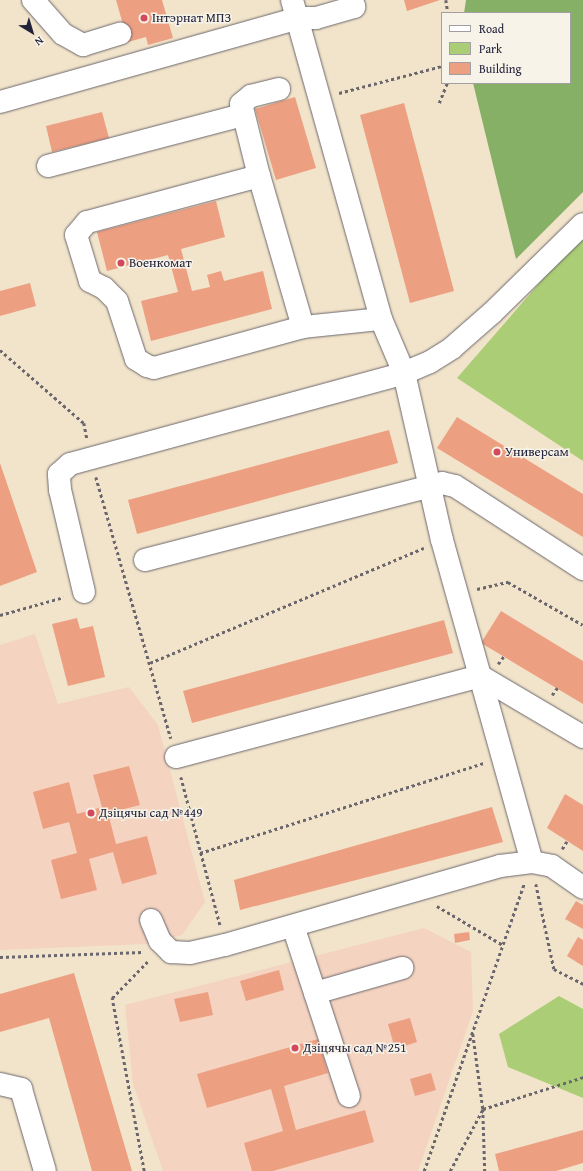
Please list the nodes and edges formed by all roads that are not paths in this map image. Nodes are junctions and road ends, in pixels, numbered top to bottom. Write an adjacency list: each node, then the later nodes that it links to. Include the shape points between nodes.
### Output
1 (33, 0): 4 (lane, via 63,34 83,45)
2 (352, 0): 3 (lane, via 354,7 316,18)
3 (295, 9): 6 (lane); 11 (lane)
4 (120, 34)
5 (279, 88): 7 (lane, via 245,99 241,104)
6 (0, 102)
7 (243, 115): 8 (lane); 9 (lane)
8 (48, 166)
9 (259, 176): 12 (lane); 12 (lane, via 87,222 76,235 86,272 90,280 104,288 117,301 136,359 146,366 154,368)
10 (583, 224): 13 (lane, via 452,348 430,362)
11 (381, 319): 12 (lane); 13 (lane)
12 (303, 327)
13 (404, 373): 14 (lane); 17 (lane, via 70,464 59,474 60,490)
14 (431, 485): 15 (lane); 16 (lane, via 442,483 455,486); 18 (lane, via 442,540)
15 (145, 560)
16 (583, 569)
17 (84, 592)
18 (480, 676): 19 (lane); 20 (lane); 21 (lane)
19 (583, 737)
20 (176, 757)
21 (532, 862): 22 (lane, via 552,866); 24 (lane, via 500,866)
22 (583, 888)
23 (151, 920): 24 (lane, via 164,952 190,953)
24 (293, 926): 26 (lane)
25 (402, 968): 26 (lane)
26 (315, 993): 28 (lane)
27 (0, 1084): 29 (lane, via 21,1089)
28 (349, 1096)
29 (45, 1171)

